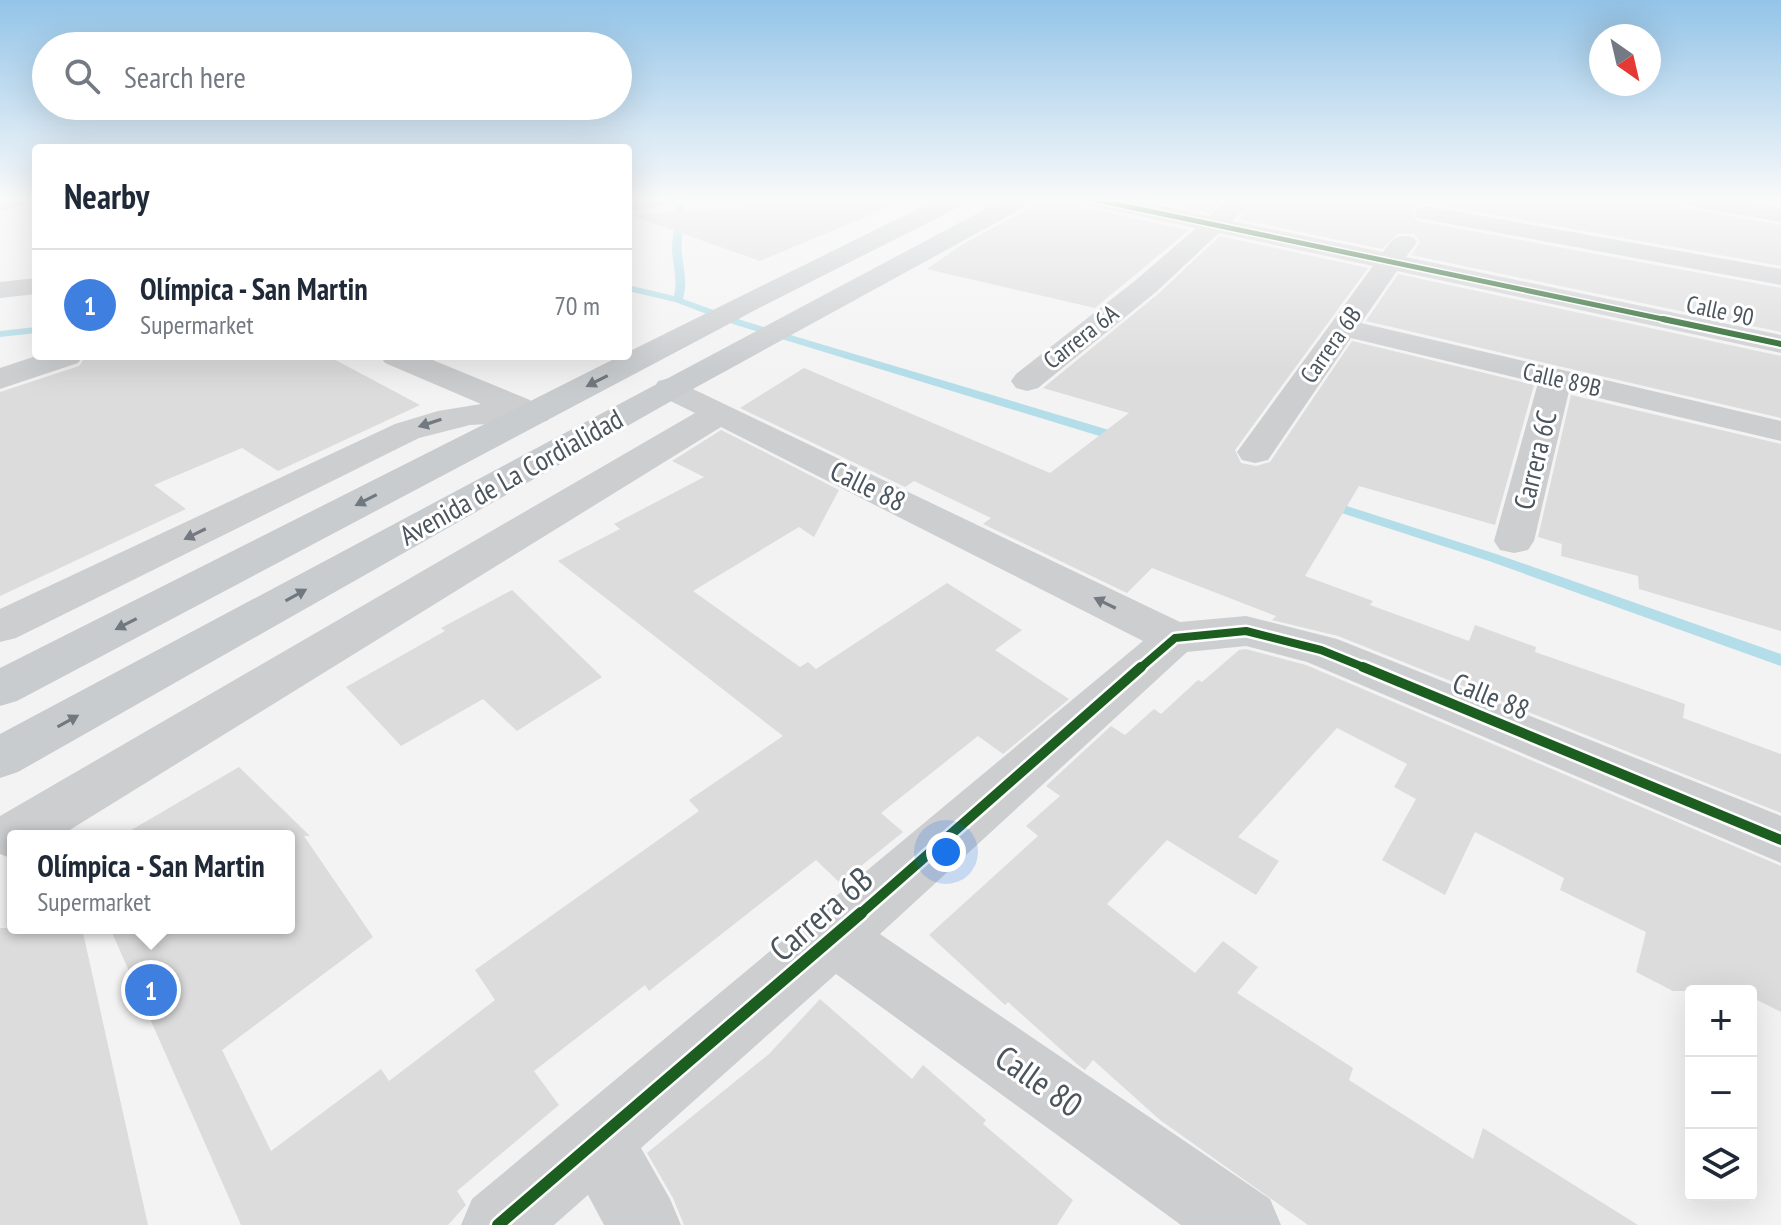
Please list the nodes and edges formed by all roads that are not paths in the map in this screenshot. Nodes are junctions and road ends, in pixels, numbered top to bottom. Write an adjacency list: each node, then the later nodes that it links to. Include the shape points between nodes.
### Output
1 (844, 255): 19 (main road, Avenida de La Cordialidad, one-way to 19)
2 (919, 255): 18 (main road, Avenida de La Cordialidad)
3 (1179, 255): 17 (street, Carrera 6A)
4 (1351, 255): 7 (street, Calle 90)
5 (1394, 255): 7 (street, Carrera 6B)
6 (1673, 255): 8 (street)
7 (1388, 263): 11 (street, Carrera 6B); 12 (street, Calle 90)
8 (1781, 277)
9 (32, 286): 10 (street)
10 (0, 290)
11 (1344, 328): 15 (street, Calle 89B); 22 (street, Carrera 6B)
12 (1781, 344)
13 (55, 360): 16 (street)
14 (406, 360): 19 (street)
15 (1556, 378): 21 (street, Calle 89B); 23 (street, Carrera 6C)
16 (0, 379)
17 (1027, 381)
18 (658, 395): 20 (street, Calle 88); 27 (main road, Avenida de La Cordialidad, one-way to 18)
19 (535, 414): 24 (street, one-way to 24, via 497,410 407,431); 26 (main road, Avenida de La Cordialidad, one-way to 26)
20 (709, 419): 25 (street, Calle 88); 28 (street)
21 (1781, 431)
22 (1255, 452)
23 (1514, 541)
24 (0, 627)
25 (1163, 649): 29 (street, Calle 88, via 1246,631 1321,650); 30 (street, Carrera 6B)
26 (0, 689)
27 (0, 758)
28 (24, 830)
29 (1781, 840)
30 (834, 937): 31 (street, Carrera 6B); 34 (street, Calle 80)
31 (598, 1141): 32 (street, Carrera 6B); 33 (street)
32 (498, 1225)
33 (644, 1225)
34 (1244, 1225)

